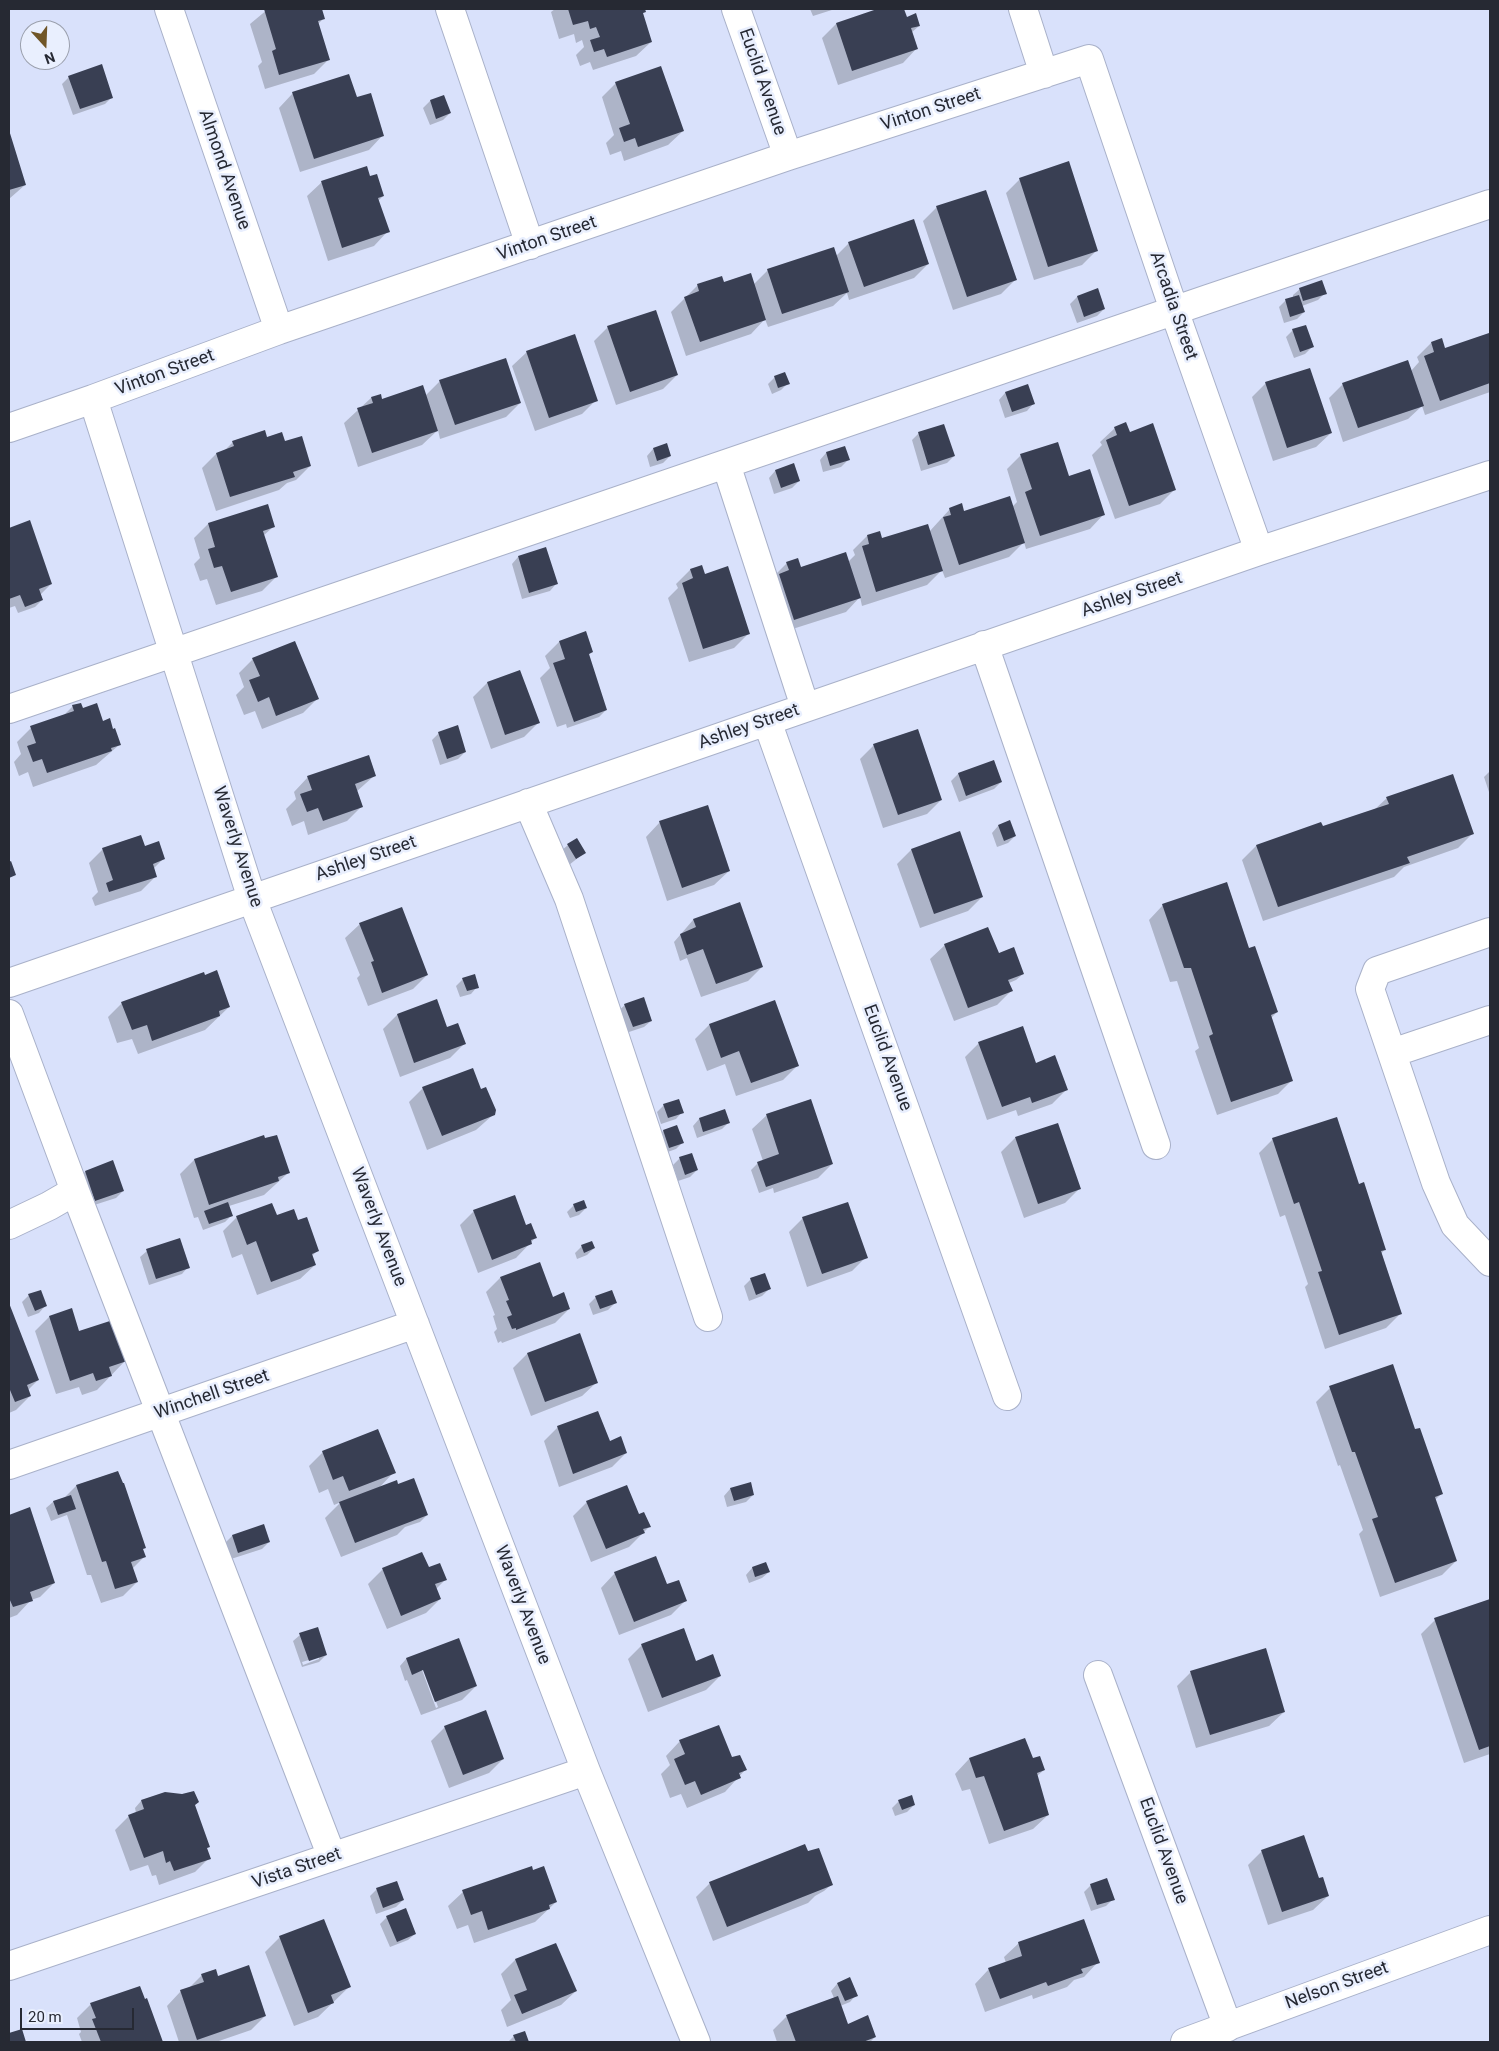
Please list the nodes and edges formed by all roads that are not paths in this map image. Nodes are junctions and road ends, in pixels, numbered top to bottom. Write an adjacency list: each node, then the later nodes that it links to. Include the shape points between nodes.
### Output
1 (169, 9): 11 (street, Almond Avenue)
2 (450, 9): 9 (street)
3 (736, 9): 7 (street, Euclid Avenue)
4 (1023, 9): 6 (street)
5 (1089, 60): 6 (street, Vinton Street); 10 (street, Arcadia Street)
6 (1044, 74): 7 (street, Vinton Street)
7 (788, 156): 9 (street, Vinton Street)
8 (1490, 204): 10 (street)
9 (530, 245): 11 (street, Vinton Street)
10 (1174, 310): 14 (street); 16 (street, Arcadia Street)
11 (279, 330): 12 (street, Vinton Street)
12 (93, 399): 13 (street, Vinton Street); 18 (street, Waverly Avenue)
13 (9, 428)
14 (726, 464): 18 (street); 19 (street)
15 (1490, 475): 16 (street, Ashley Street)
16 (1260, 550): 17 (street, Ashley Street)
17 (984, 645): 19 (street, Ashley Street); 29 (street)
18 (175, 653): 20 (street); 23 (street, Waverly Avenue)
19 (804, 707): 21 (street, Ashley Street)
20 (9, 709)
21 (767, 720): 22 (street, Ashley Street); 35 (street, Euclid Avenue)
22 (528, 804): 23 (street, Ashley Street); 33 (street, via 569,899)
23 (252, 899): 25 (street, Ashley Street); 34 (street, Waverly Avenue)
24 (1490, 932): 28 (street, via 1377,972 1370,989)
25 (9, 982)
26 (9, 1014): 30 (street)
27 (1490, 1020): 28 (street)
28 (1392, 1053): 32 (street, via 1436,1183 1455,1225)
29 (1156, 1145)
30 (75, 1191): 31 (street); 36 (street)
31 (9, 1225)
32 (1490, 1262)
33 (708, 1317)
34 (415, 1324): 36 (street, Winchell Street); 39 (street, Waverly Avenue)
35 (1007, 1396)
36 (162, 1413): 37 (street, Winchell Street); 40 (street)
37 (9, 1465)
38 (1098, 1675): 43 (street, Euclid Avenue)
39 (586, 1771): 40 (street, Vista Street); 44 (street, Waverly Avenue)
40 (332, 1857): 42 (street, Vista Street)
41 (1490, 1930): 43 (street, Nelson Street)
42 (9, 1966)
43 (1228, 2026): 45 (street, Nelson Street)
44 (696, 2042)
45 (1185, 2042)

